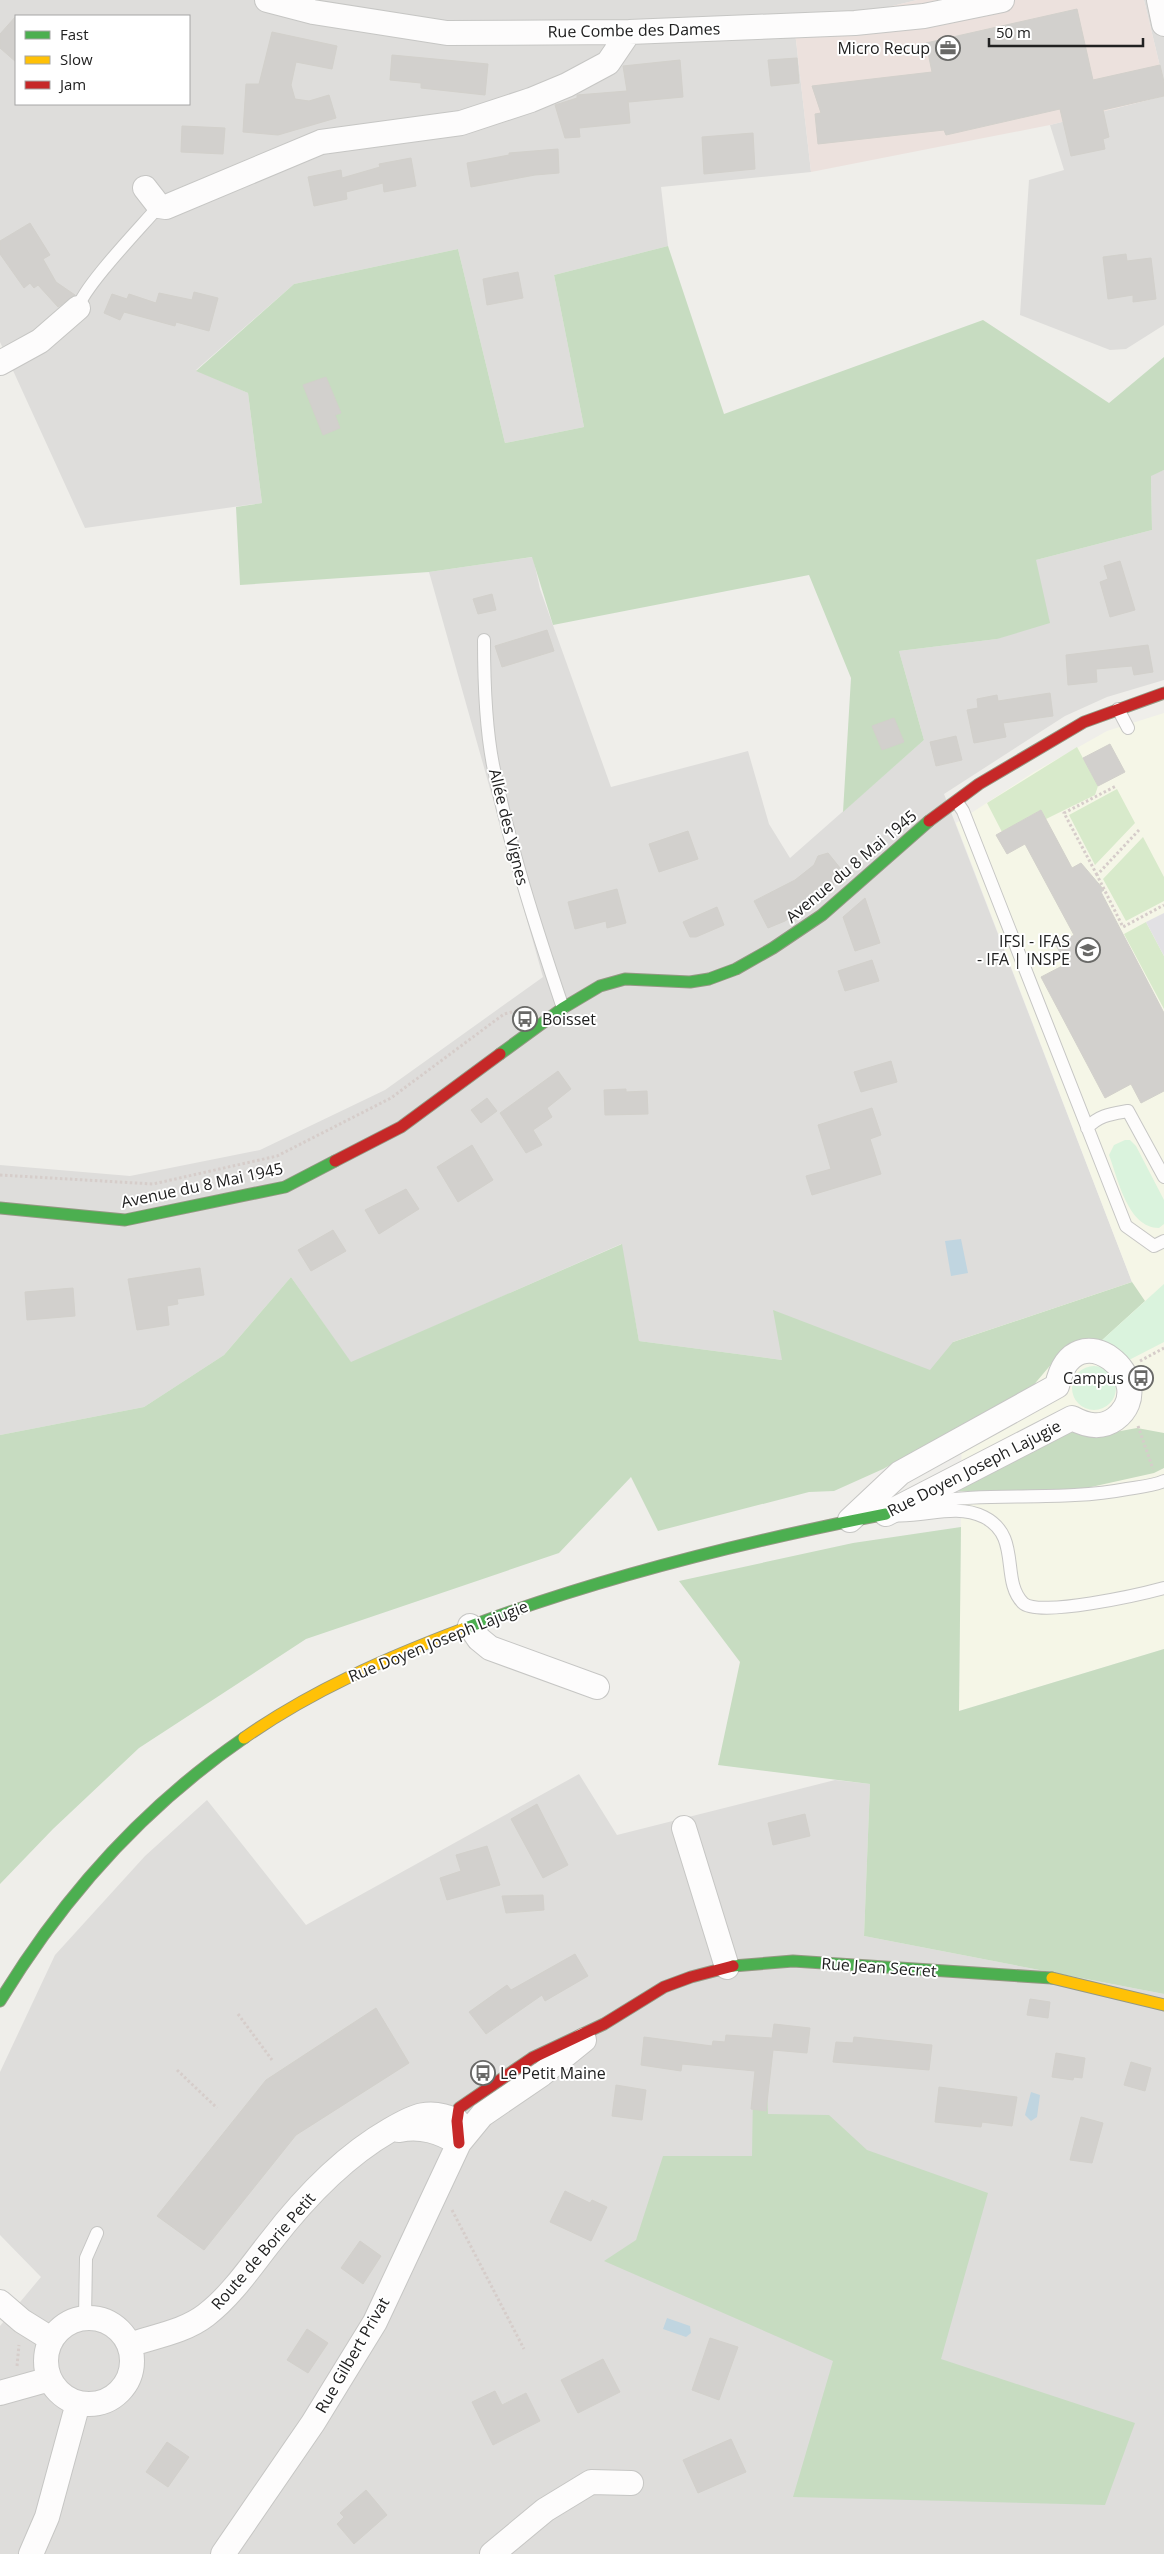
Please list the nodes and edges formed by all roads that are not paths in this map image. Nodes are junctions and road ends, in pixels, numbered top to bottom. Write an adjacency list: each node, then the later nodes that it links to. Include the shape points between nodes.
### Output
1 (267, 0): 5 (street, Rue Combe des Dames, via 313,12 446,33)
2 (1002, 0): 5 (street, Rue Combe des Dames, via 924,16 855,23)
3 (1159, 0): 4 (street)
4 (1164, 24)
5 (630, 32): 6 (street, via 608,63 567,86 493,114 438,127 321,142 174,205 166,207)
6 (152, 197): 7 (lane)
7 (78, 308): 8 (street, via 40,341)
8 (0, 363)
9 (484, 640): 14 (lane, Allée des Vignes, via 484,686 493,764 522,884)
10 (1164, 693): 11 (street, Avenue du 8 Mai 1945)
11 (1118, 709): 12 (lane); 13 (street, Avenue du 8 Mai 1945, via 1084,722 1049,741 979,784)
12 (1128, 728)
13 (957, 802): 14 (street, Avenue du 8 Mai 1945, via 935,816 822,916 736,969 690,982 625,979 600,986); 15 (lane)
14 (563, 1008): 17 (street, Avenue du 8 Mai 1945, via 401,1127 285,1187 125,1220)
15 (1087, 1128): 16 (lane, via 1095,1119 1128,1111); 18 (lane, via 1126,1226 1154,1246)
16 (1164, 1177)
17 (0, 1208)
18 (1164, 1241)
19 (1159, 1477): 20 (lane, via 1117,1491 1065,1498 942,1500)
20 (886, 1514): 21 (street, Rue Doyen Joseph Lajugie); 21 (street, Rue Doyen Joseph Lajugie, via 1072,1418 1090,1425 1109,1423 1128,1406 1132,1393 1126,1368 1113,1356 1096,1351 1074,1357 1060,1375 1057,1386 900,1473); 22 (lane, via 908,1517 944,1510 969,1510 986,1518 1006,1541 1017,1594 1024,1605 1036,1608 1087,1604)
21 (850, 1520): 23 (street, Rue Doyen Joseph Lajugie, via 638,1570 527,1604)
22 (1164, 1588)
23 (470, 1626): 24 (street, via 490,1648); 27 (street, Rue Doyen Joseph Lajugie, via 341,1680 264,1724 215,1757 132,1830 94,1870 48,1928)
24 (597, 1687)
25 (684, 1828): 26 (street)
26 (727, 1967): 28 (street, Rue Jean Secret, via 793,1961 1060,1979); 29 (street, Rue Jean Secret, via 664,1987)
27 (0, 2001)
28 (1164, 2005)
29 (604, 2024): 30 (street, Rue Jean Secret, via 542,2074)
30 (458, 2132): 35 (street, Route de Borie Petit, via 445,2115 413,2117 352,2154 273,2238 228,2295 206,2315 187,2327); 41 (street, Rue Gilbert Privat, via 435,2198 375,2322 313,2423)
31 (97, 2233): 33 (lane, via 86,2258)
32 (0, 2302): 34 (street)
33 (85, 2318): 34 (street, via 60,2328); 35 (street, via 111,2324)
34 (51, 2339): 36 (street, via 45,2359)
35 (129, 2345): 38 (street, via 132,2358 125,2384 105,2401)
36 (50, 2379): 37 (street); 38 (street, via 61,2394)
37 (11, 2391)
38 (78, 2403): 40 (street, via 47,2517)
39 (631, 2483): 42 (street, via 591,2482 545,2510)
40 (31, 2554)
41 (223, 2554)
42 (492, 2554)

